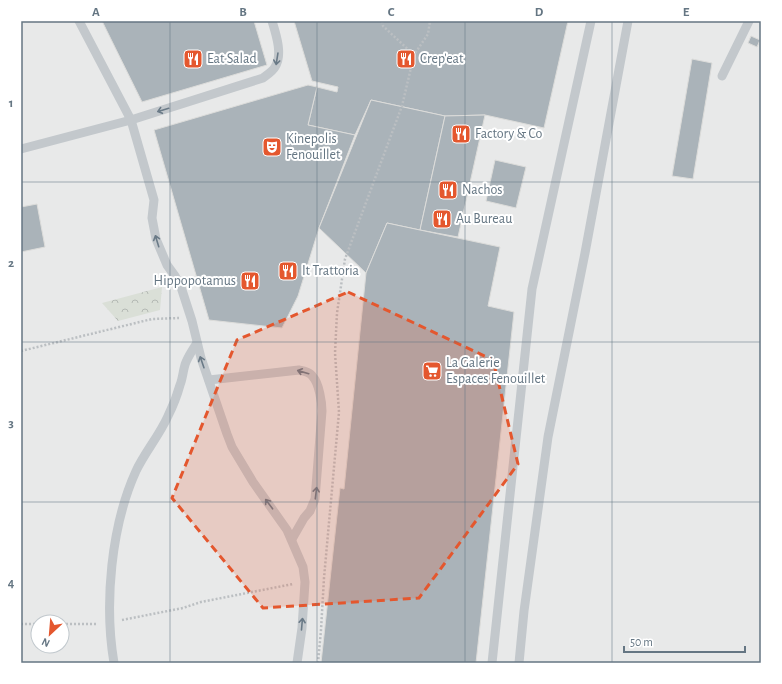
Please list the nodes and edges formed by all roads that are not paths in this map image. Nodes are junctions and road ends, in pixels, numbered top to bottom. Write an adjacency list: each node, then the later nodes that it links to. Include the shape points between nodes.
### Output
1 (80, 21): 7 (lane)
2 (272, 21): 7 (lane, one-way to 7, via 278,40 278,58 275,68 263,78)
3 (591, 21): 14 (lane, via 532,289)
4 (628, 21): 15 (lane, via 548,437)
5 (749, 21): 6 (lane)
6 (722, 76)
7 (131, 120): 8 (lane); 9 (lane, one-way to 7, via 180,287 156,239 152,218 154,200)
8 (21, 149)
9 (197, 343): 10 (lane, one-way to 9); 12 (lane, via 186,362 178,394 168,416 136,471 126,496 118,528 110,598)
10 (208, 380): 11 (lane, one-way to 10, via 232,447); 11 (lane, one-way to 10, via 315,499 322,403 314,377 299,370)
11 (292, 539): 13 (lane, one-way to 11, via 305,582 303,567)
12 (114, 663)
13 (297, 663)
14 (492, 663)
15 (519, 663)

